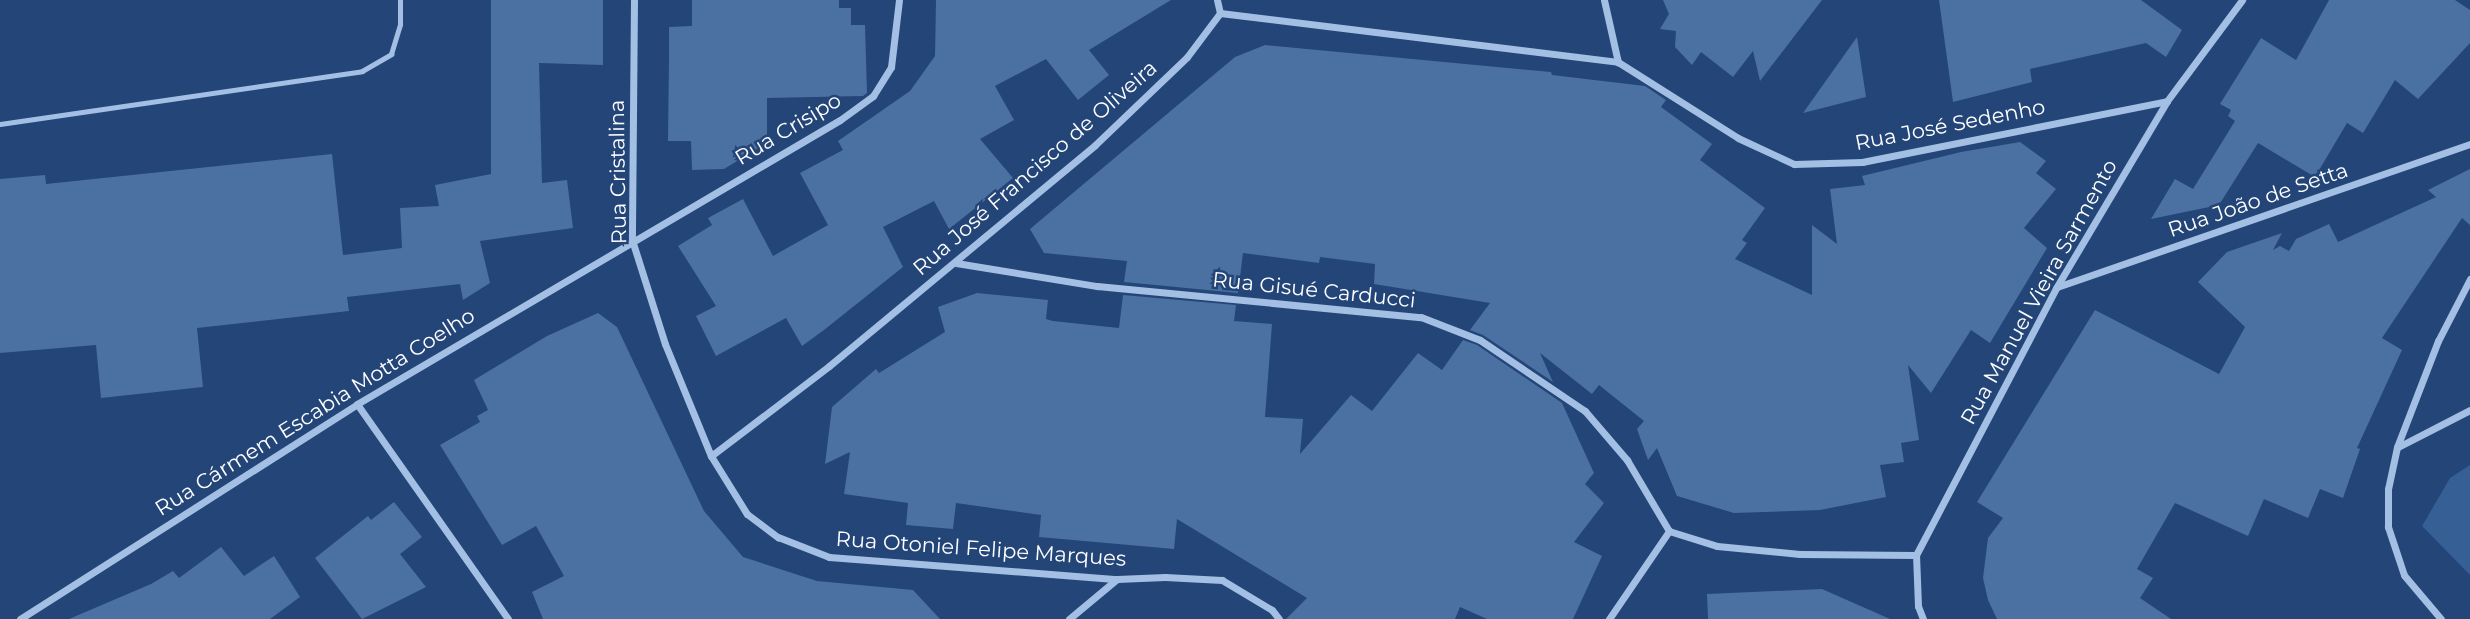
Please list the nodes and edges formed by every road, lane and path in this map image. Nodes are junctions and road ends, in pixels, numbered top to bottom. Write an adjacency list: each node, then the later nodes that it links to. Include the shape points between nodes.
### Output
1 (400, 0): 10 (lane, via 400,24 391,54 362,71)
2 (634, 0): 12 (street, Rua Cristalina)
3 (899, 0): 12 (street, Rua Crisipo, via 891,66 873,96 840,120)
4 (1217, 0): 7 (street)
5 (1604, 0): 8 (street)
6 (2242, 0): 9 (street, Rua Manuel Vieira Sarmento)
7 (1220, 13): 8 (street); 13 (street, Rua José Francisco de Oliveira, via 1187,57 1095,145)
8 (1618, 62): 9 (street, Rua José Sedenho, via 1738,138 1794,163 1862,162)
9 (2167, 101): 15 (street, Rua Manuel Vieira Sarmento)
10 (0, 124)
11 (2470, 144): 15 (street, Rua João de Setta)
12 (632, 240): 16 (street, Rua Cármem Escabia Motta Coelho); 19 (street, Rua Cristalina, via 665,344)
13 (956, 263): 19 (street, Rua José Francisco de Oliveira); 20 (street, Rua Gisué Carducci, via 1097,286 1421,317 1480,340 1585,411 1627,460)
14 (2470, 279): 18 (street, via 2438,341)
15 (2056, 288): 21 (street, Rua Manuel Vieira Sarmento)
16 (357, 404): 24 (street, Rua Cármem Escabia Motta Coelho); 25 (street)
17 (2470, 410): 18 (street)
18 (2397, 447): 29 (street, via 2388,489 2388,527 2404,575)
19 (711, 456): 22 (street, Rua Otoniel Felipe Marques, via 747,514 778,537 830,557)
20 (1669, 531): 21 (street, via 1717,546 1800,554); 28 (street)
21 (1916, 555): 23 (street, Rua Manuel Vieira Sarmento)
22 (1117, 579): 26 (street); 27 (street, Rua Otoniel Felipe Marques, via 1222,580)
23 (1921, 618)
24 (20, 619)
25 (509, 619)
26 (1069, 619)
27 (1279, 619)
28 (1609, 619)
29 (2441, 619)

